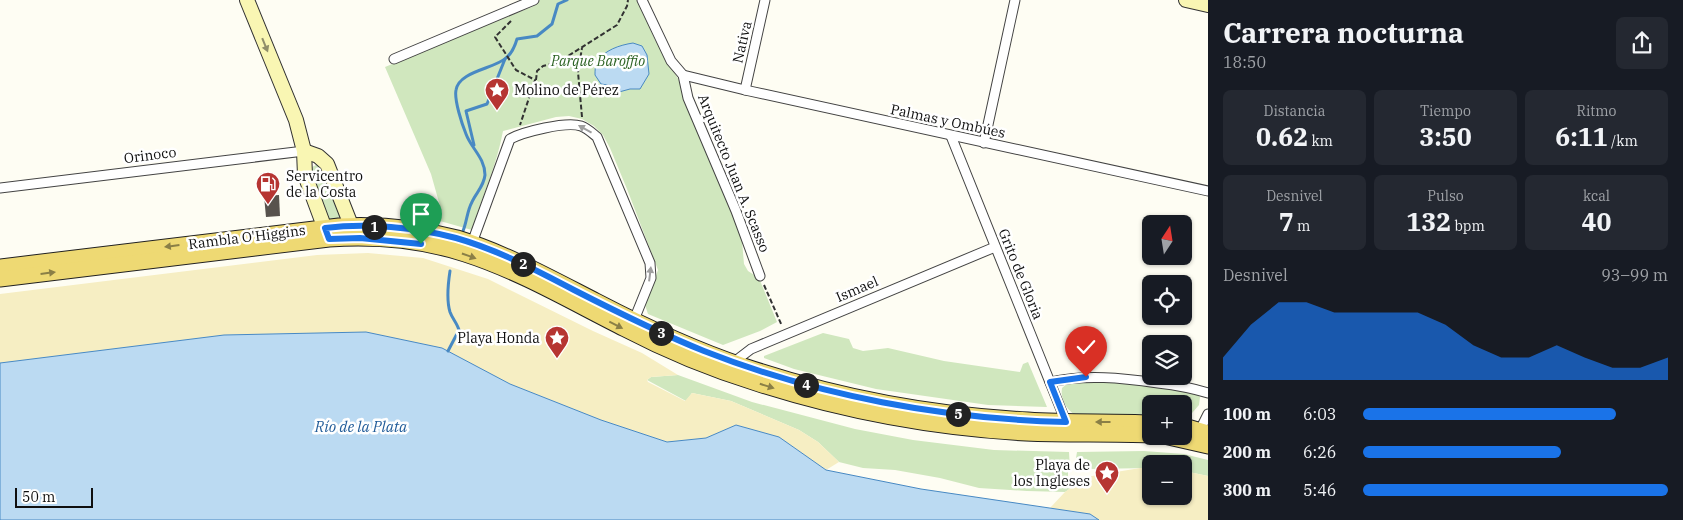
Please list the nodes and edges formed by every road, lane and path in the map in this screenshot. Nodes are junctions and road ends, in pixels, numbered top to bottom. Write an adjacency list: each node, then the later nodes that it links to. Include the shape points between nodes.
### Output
1 (247, 0): 17 (main road, one-way to 17, via 296,120)
2 (534, 0): 9 (street)
3 (628, 0): 8 (path, via 618,25)
4 (642, 0): 10 (street, Arquitecto Juan A. Scasso, via 671,61)
5 (766, 0): 12 (street, Nativa)
6 (1015, 0): 16 (street)
7 (513, 18): 11 (path, via 495,38 516,70)
8 (582, 48): 11 (path, via 557,63 543,66 537,71); 13 (path, via 578,72)
9 (394, 58)
10 (683, 75): 12 (street, Palmas y Ombúes); 25 (street, Arquitecto Juan A. Scasso, via 688,98)
11 (536, 80): 14 (path)
12 (746, 90): 15 (street, Palmas y Ombúes)
13 (582, 126): 14 (street, via 567,125); 27 (street, one-way to 13, via 650,278 650,263 597,137)
14 (516, 135): 22 (street, via 507,143)
15 (951, 136): 16 (street, Palmas y Ombúes); 23 (street, Grito de Gloria)
16 (984, 143): 19 (street, Palmas y Ombúes)
17 (304, 151): 18 (street, Orinoco); 20 (main road, via 318,156 327,164); 21 (main road, via 305,175)
18 (0, 188)
19 (1208, 191)
20 (351, 226): 21 (main road, Rambla O'Higgins); 22 (main road, Rambla O'Higgins, via 423,231)
21 (327, 233): 24 (main road, Rambla O'Higgins, one-way to 24); 26 (main road, Rambla O'Higgins, one-way to 21); 37 (main road, Rambla O'Higgins, one-way to 37, via 421,244 466,254 672,352 757,383 836,405 946,425 1003,431)
22 (472, 243): 27 (main road, Rambla O'Higgins, via 529,266)
23 (995, 247): 28 (street, Ismael); 30 (street, Grito de Gloria)
24 (0, 267)
25 (760, 276): 28 (path)
26 (0, 279)
27 (634, 320): 29 (main road, Rambla O'Higgins)
28 (785, 334): 29 (street, Ismael, via 751,349)
29 (734, 362): 33 (main road, Rambla O'Higgins, via 871,400 974,415)
30 (1050, 382): 31 (street, via 1086,377 1117,378); 33 (street, Grito de Gloria)
31 (1208, 393)
32 (1208, 414): 36 (street)
33 (1066, 422): 34 (main road, Rambla O'Higgins, one-way to 33)
34 (1142, 423)
35 (1192, 428): 36 (main road)
36 (1204, 432)
37 (1142, 435)
38 (1192, 442): 39 (main road)
39 (1208, 446)

